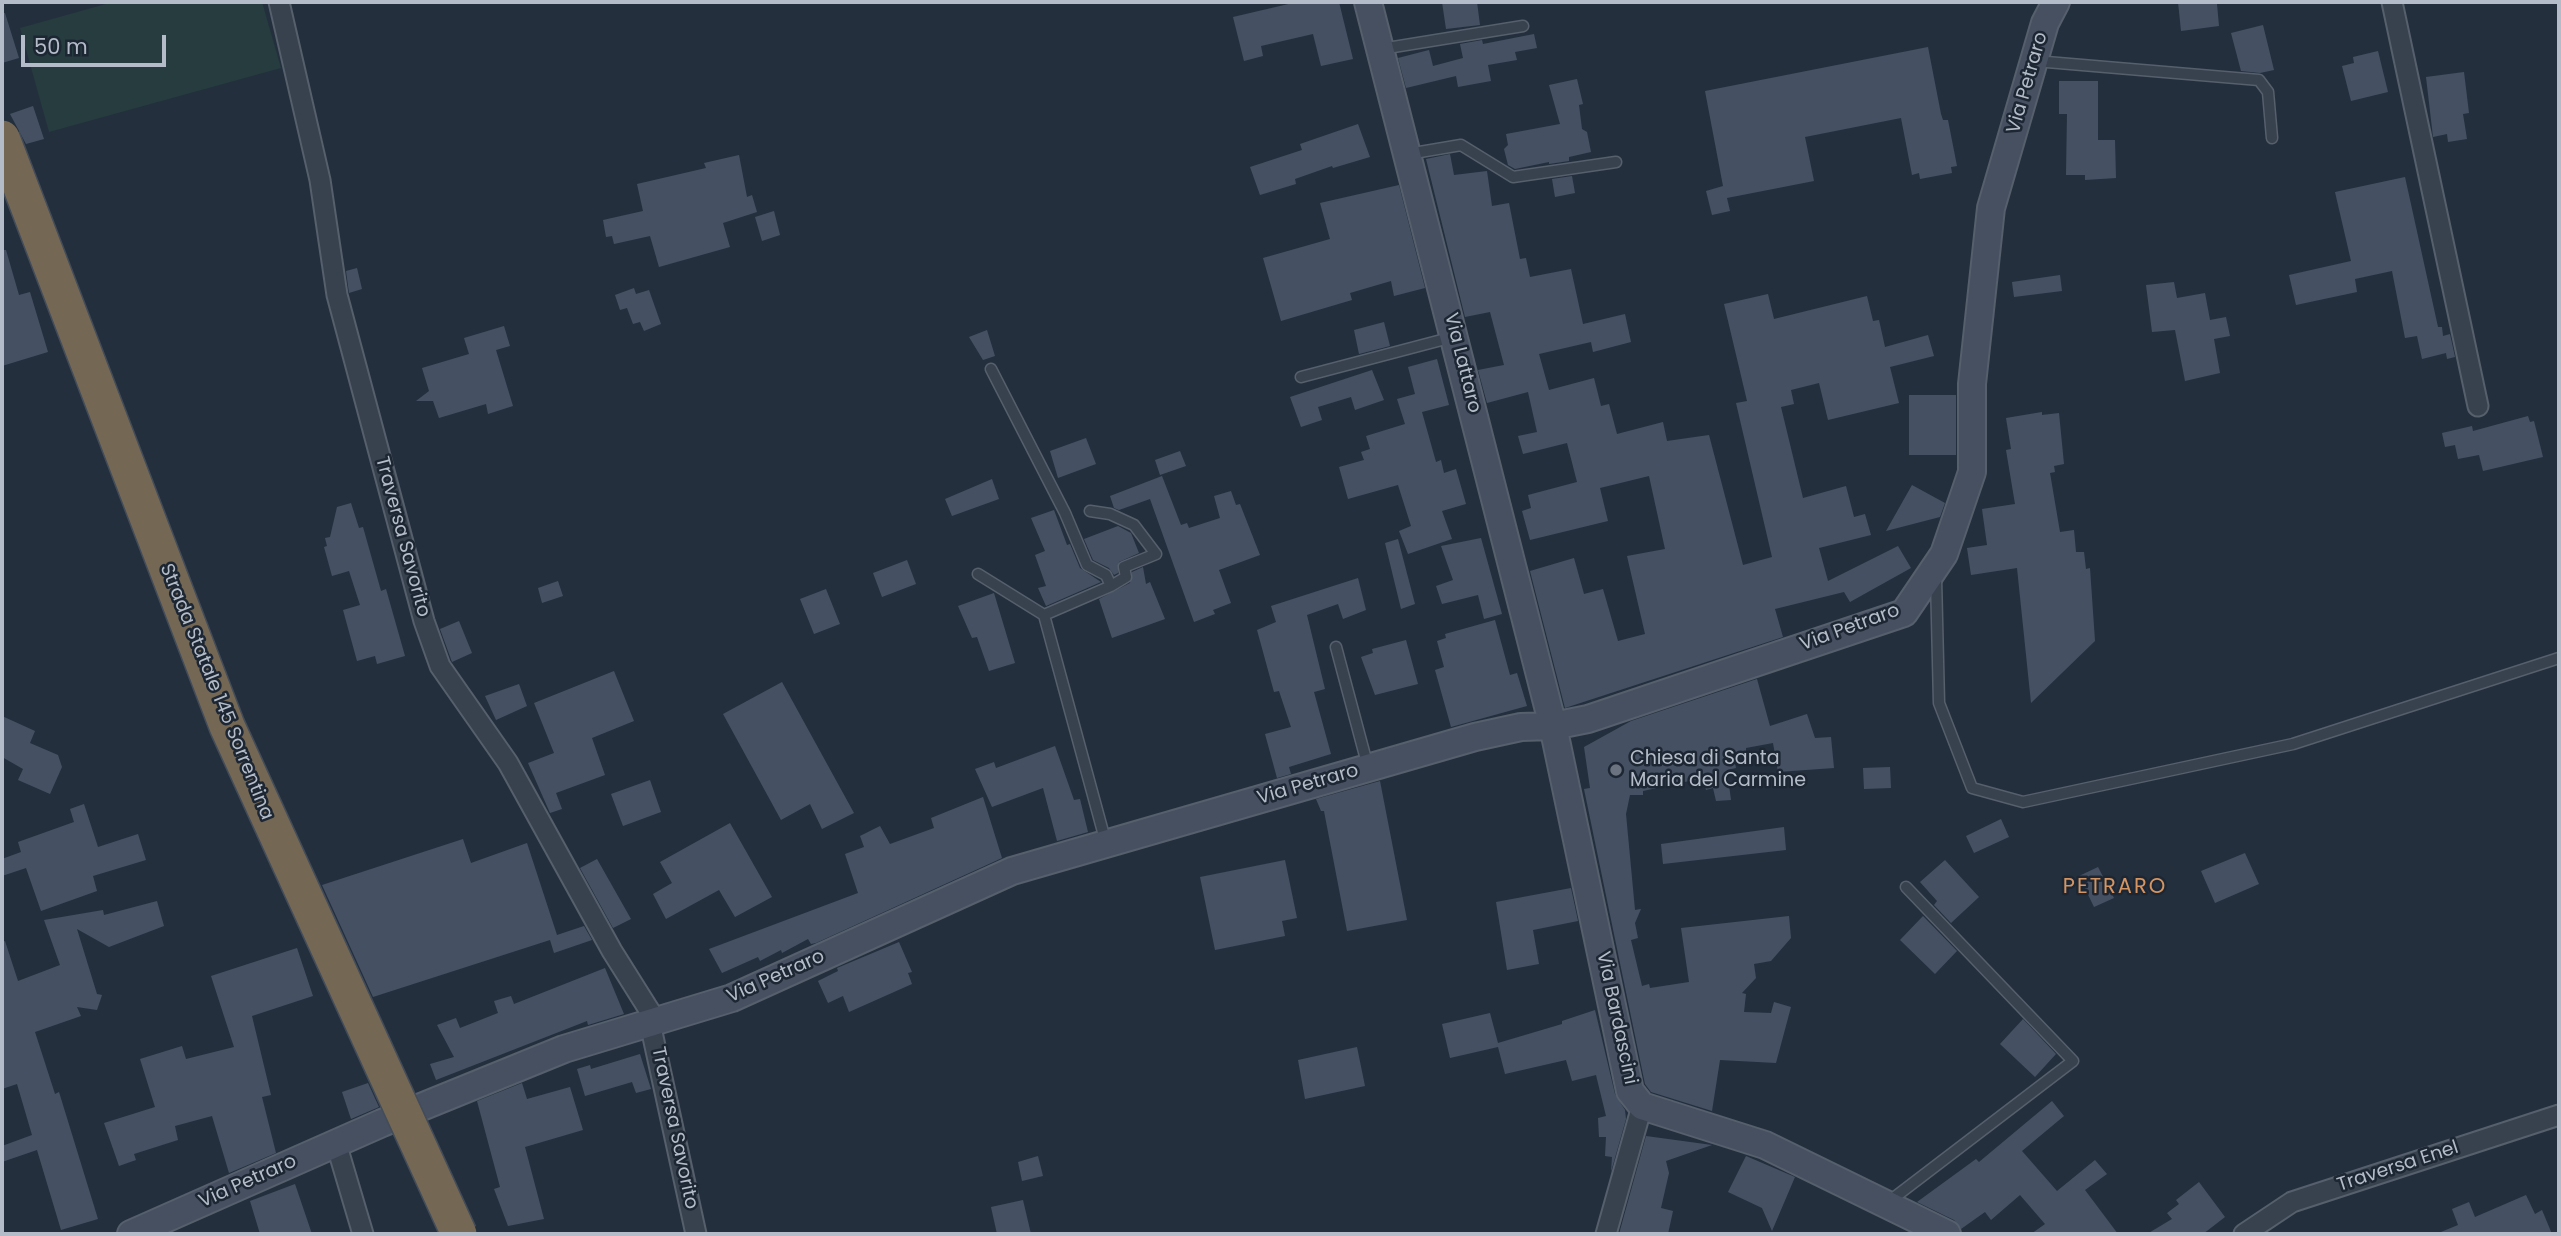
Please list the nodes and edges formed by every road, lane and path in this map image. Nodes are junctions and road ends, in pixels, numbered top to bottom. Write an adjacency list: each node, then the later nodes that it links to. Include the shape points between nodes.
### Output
1 (279, 2): 27 (street, Traversa Savorito, via 320,180 337,295 440,666 508,763)
2 (1368, 2): 6 (street, Via Lattaro)
3 (2056, 2): 7 (street, Via Petraro)
4 (2392, 2): 15 (street)
5 (1523, 26): 6 (lane)
6 (1380, 49): 10 (street, Via Lattaro)
7 (2035, 61): 9 (lane, via 2259,80 2269,92); 17 (street, Via Petraro, via 1991,208 1972,384 1972,472)
8 (2, 138): 34 (highway, Strada Statale 145 Sorrentina, bridge, via 227,726)
9 (2272, 138)
10 (1408, 154): 11 (lane, via 1461,145 1513,177); 12 (street, Via Lattaro)
11 (1616, 162)
12 (1455, 337): 14 (lane); 23 (street, Via Lattaro)
13 (991, 369): 19 (lane, via 1087,565 1106,575)
14 (1301, 377)
15 (2478, 406)
16 (1090, 511): 19 (lane, via 1134,525 1156,554 1124,567 1126,577)
17 (1936, 567): 22 (lane, via 1939,703 1972,788 2023,802 2293,744); 23 (street, Via Petraro, via 1904,612 1588,719)
18 (978, 573): 20 (lane)
19 (1111, 586): 20 (lane)
20 (1044, 615): 25 (lane)
21 (1336, 647): 24 (lane)
22 (2559, 658)
23 (1553, 726): 24 (street, Via Petraro, via 1475,737); 28 (street, Via Bardascini, via 1630,1091)
24 (1368, 768): 25 (street, Via Petraro)
25 (1106, 844): 27 (street, Via Petraro, via 1012,871 732,998)
26 (1906, 887): 31 (lane, via 2073,1061)
27 (653, 1022): 30 (street, Via Petraro, via 564,1049); 35 (street, Traversa Savorito)
28 (1642, 1106): 31 (street, Via Bardascini, via 1765,1145); 36 (street)
29 (2559, 1115): 38 (street, Traversa Enel, via 2292,1202)
30 (336, 1143): 32 (street, Via Petraro); 33 (street)
31 (1886, 1203): 37 (street, Via Bardascini)
32 (131, 1234)
33 (363, 1234)
34 (459, 1234)
35 (696, 1234)
36 (1606, 1234)
37 (1947, 1234)
38 (2244, 1234)

